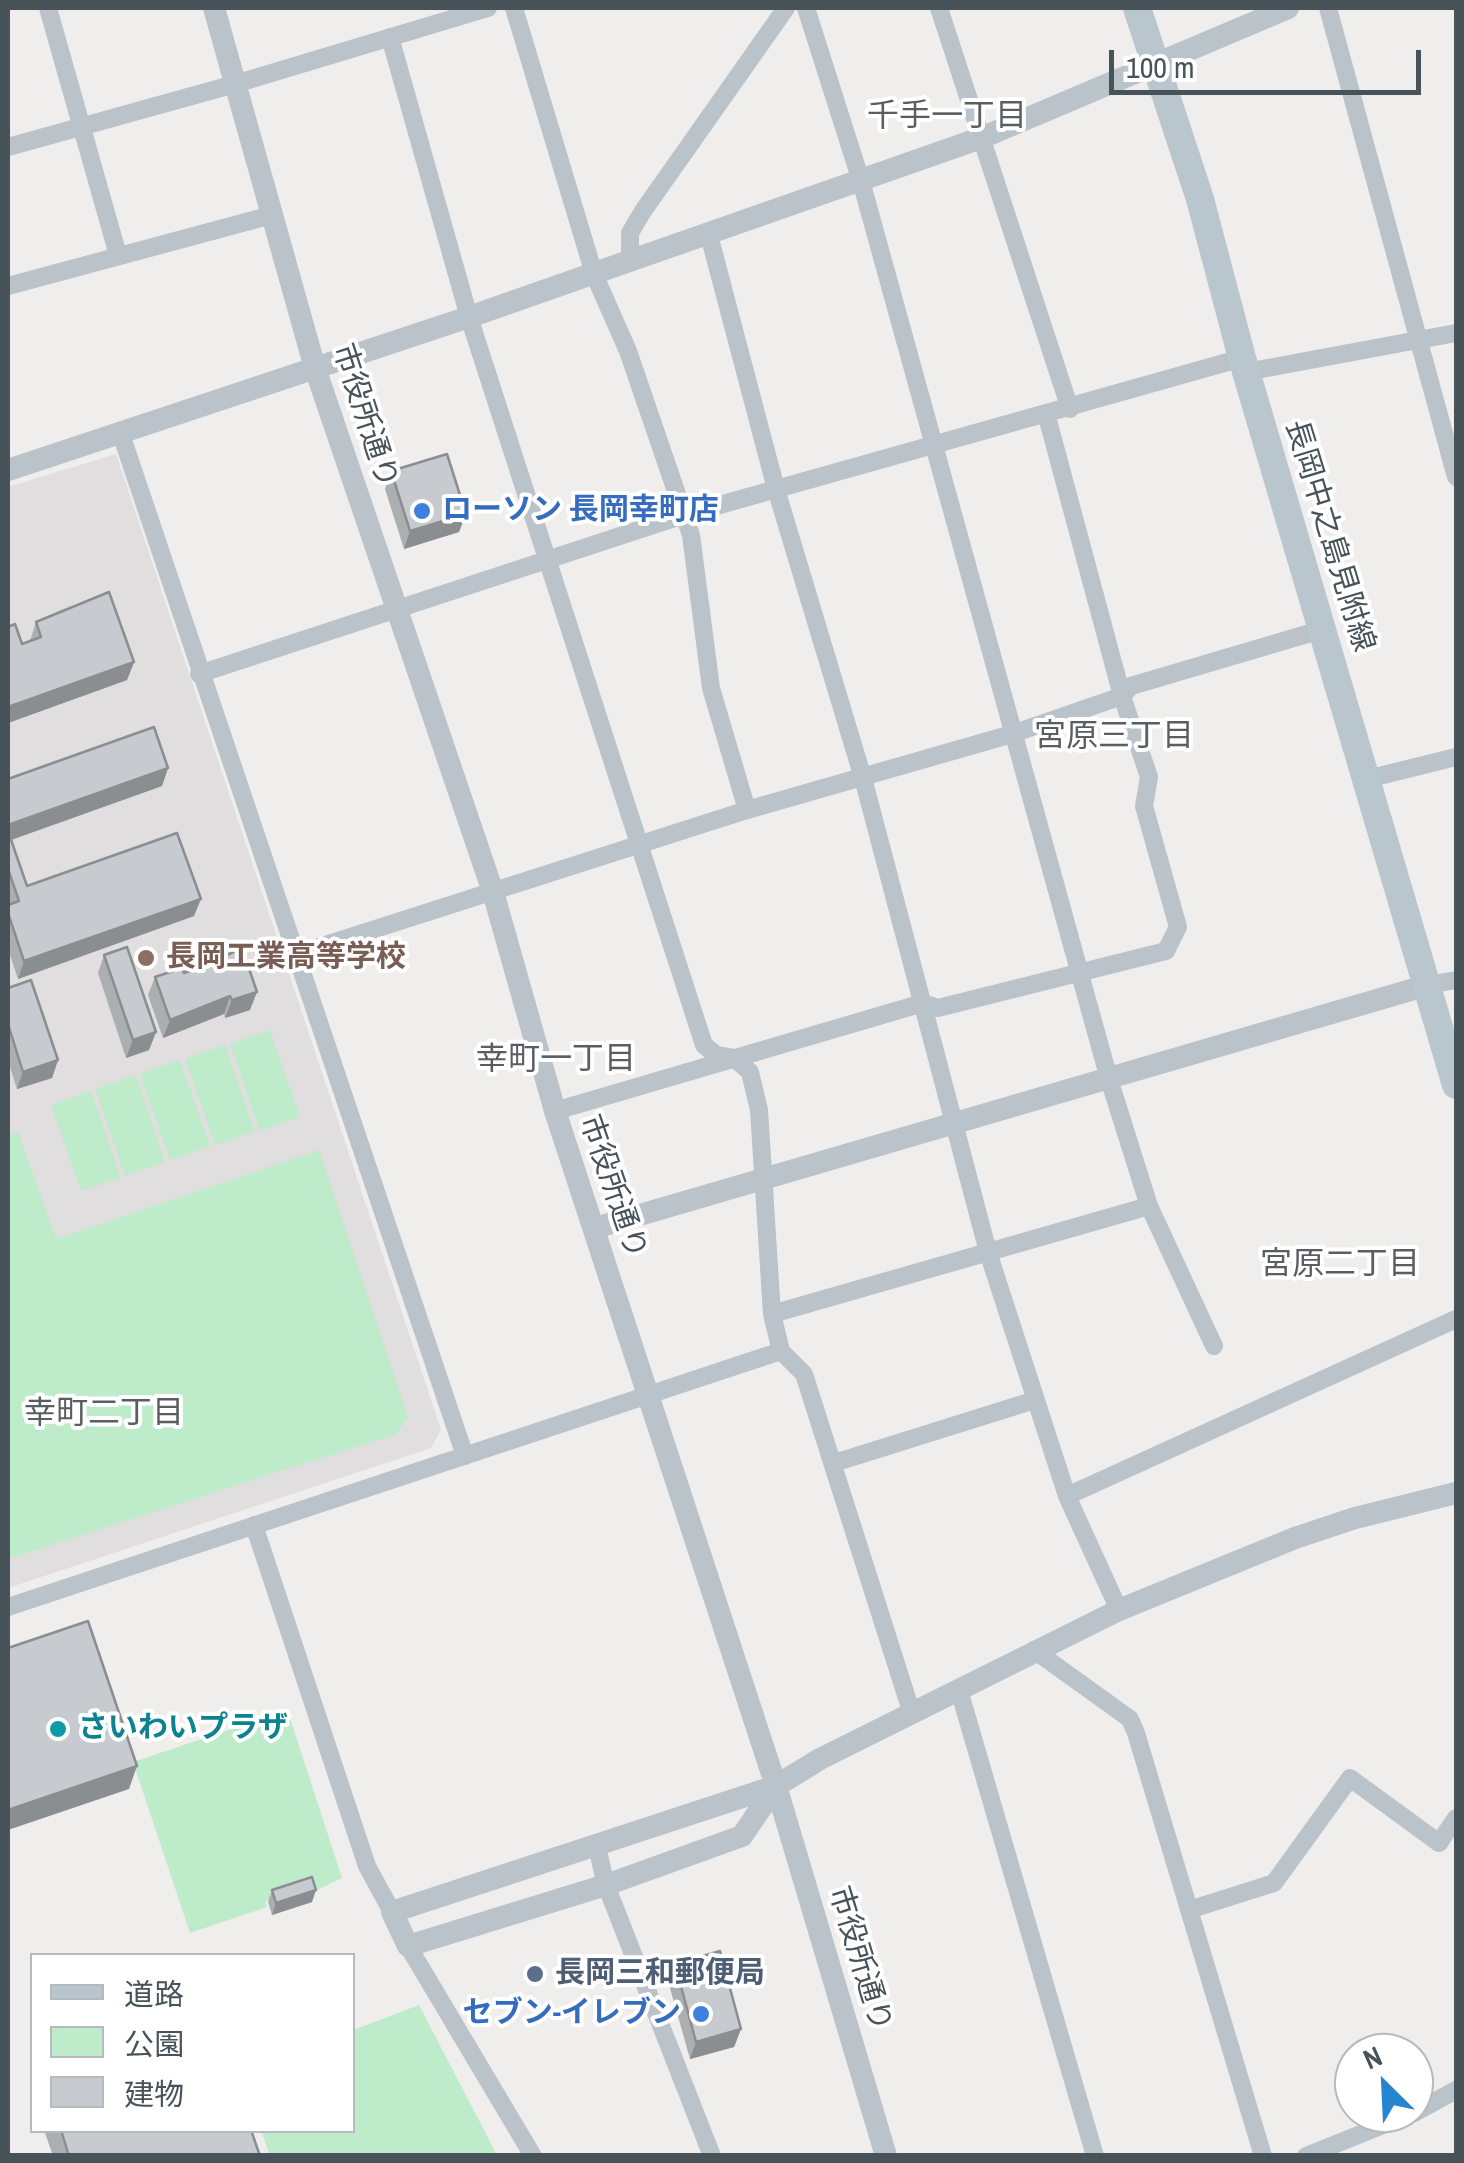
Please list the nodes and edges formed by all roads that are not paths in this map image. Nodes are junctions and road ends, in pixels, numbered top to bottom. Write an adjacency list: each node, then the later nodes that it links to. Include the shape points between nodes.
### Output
1 (48, 8): 14 (street)
2 (214, 8): 13 (street, 市役所通り)
3 (488, 8): 11 (street)
4 (514, 8): 22 (street)
5 (786, 8): 21 (street, via 643,211 630,233)
6 (806, 8): 17 (street)
7 (938, 8): 15 (street)
8 (1137, 8): 12 (main road, 長岡中之島見附線)
9 (1288, 8): 12 (street)
10 (1328, 8): 26 (street)
11 (390, 37): 13 (street); 24 (street)
12 (1157, 62): 15 (street); 27 (main road, 長岡中之島見附線)
13 (236, 84): 14 (street); 18 (street, 市役所通り)
14 (82, 126): 16 (street); 20 (street)
15 (981, 138): 17 (street); 29 (street)
16 (8, 146)
17 (860, 181): 19 (street); 32 (street)
18 (272, 215): 20 (street); 28 (street, 市役所通り)
19 (709, 235): 21 (street); 35 (street)
20 (118, 255): 23 (street)
21 (630, 260): 22 (street)
22 (594, 274): 24 (street); 36 (street, via 622,333)
23 (8, 286)
24 (469, 317): 28 (street); 37 (street)
25 (1456, 333): 26 (street)
26 (1419, 338): 27 (street); 34 (street)
27 (1244, 365): 29 (street); 39 (main road, 長岡中之島見附線)
28 (316, 368): 31 (street); 38 (street, 市役所通り)
29 (1070, 408): 30 (street)
30 (1046, 412): 32 (street); 41 (street)
31 (121, 434): 33 (street); 40 (street)
32 (930, 444): 35 (street); 42 (street)
33 (8, 470)
34 (1456, 477)
35 (776, 488): 36 (street); 44 (street)
36 (684, 515): 37 (street); 46 (street, via 711,688)
37 (548, 558): 38 (street); 47 (street)
38 (396, 609): 40 (street); 48 (street, 市役所通り)
39 (1324, 629): 41 (street, via 1131,686); 45 (main road, 長岡中之島見附線)
40 (199, 674): 49 (street)
41 (1122, 696): 42 (street); 50 (street, via 1148,778 1144,806 1178,927 1166,950)
42 (1012, 734): 44 (street); 50 (street)
43 (1456, 757): 45 (street)
44 (863, 778): 46 (street); 53 (street)
45 (1367, 779): 52 (main road, 長岡中之島見附線)
46 (747, 810): 47 (street)
47 (640, 847): 48 (street); 54 (street, via 704,1046)
48 (493, 892): 49 (street); 57 (street, 市役所通り)
49 (296, 954): 69 (street)
50 (1081, 973): 53 (street, via 938,1008); 55 (street)
51 (1456, 980): 52 (street)
52 (1428, 985): 55 (street); 56 (main road, 長岡中之島見附線)
53 (922, 1003): 54 (street); 58 (street)
54 (734, 1058): 57 (street); 59 (street, via 750,1072 759,1110)
55 (1109, 1079): 58 (street); 60 (street)
56 (1456, 1085)
57 (555, 1111): 61 (street, 市役所通り)
58 (957, 1124): 59 (street); 62 (street)
59 (762, 1178): 61 (street); 63 (street)
60 (1149, 1206): 62 (street); 65 (street)
61 (595, 1228): 67 (street, 市役所通り)
62 (988, 1252): 63 (street); 68 (street)
63 (772, 1314): 66 (street)
64 (1456, 1319): 72 (street)
65 (1214, 1346)
66 (781, 1351): 67 (street); 70 (street, via 804,1374)
67 (649, 1395): 69 (street); 79 (street, 市役所通り)
68 (1035, 1400): 70 (street); 72 (street)
69 (465, 1456): 73 (street)
70 (834, 1463): 78 (street)
71 (1456, 1493): 75 (street, via 1295,1538)
72 (1066, 1496): 75 (street)
73 (254, 1525): 74 (street); 84 (street, via 367,1866)
74 (8, 1607)
75 (1119, 1610): 76 (street)
76 (1034, 1650): 77 (street); 83 (street, via 1130,1719)
77 (958, 1690): 78 (street); 92 (street)
78 (912, 1714): 79 (street)
79 (776, 1786): 81 (street); 82 (street, via 742,1836); 91 (street, 市役所通り)
80 (1456, 1818): 83 (street, via 1439,1843 1350,1778 1274,1883)
81 (597, 1847): 82 (street); 84 (street)
82 (606, 1885): 85 (street); 90 (street)
83 (1192, 1909): 93 (street)
84 (392, 1912): 85 (street)
85 (408, 1946): 89 (street)
86 (1456, 2090): 87 (street)
87 (1434, 2102)
88 (1364, 2133): 94 (street)
89 (532, 2156)
90 (712, 2156)
91 (886, 2156)
92 (1095, 2156)
93 (1263, 2156)
94 (1306, 2156)

